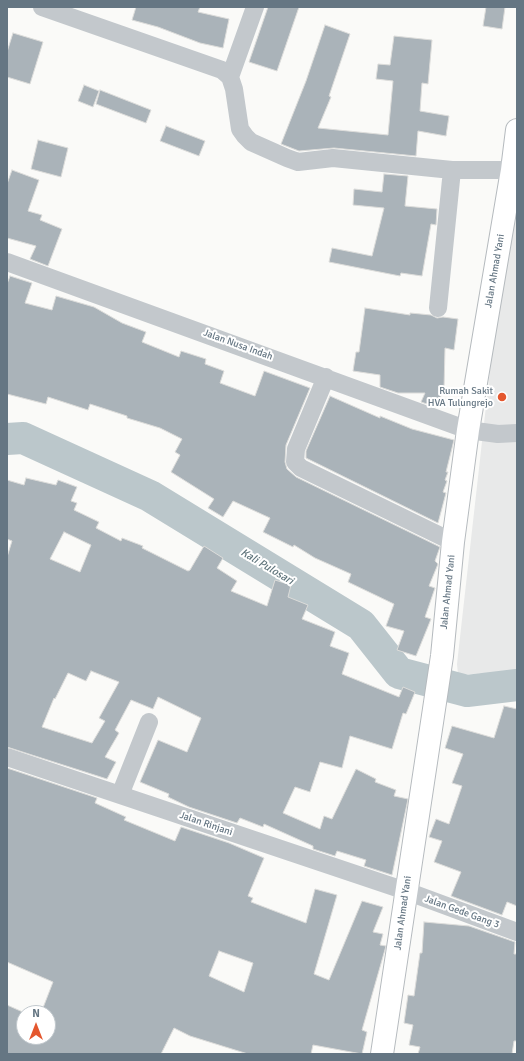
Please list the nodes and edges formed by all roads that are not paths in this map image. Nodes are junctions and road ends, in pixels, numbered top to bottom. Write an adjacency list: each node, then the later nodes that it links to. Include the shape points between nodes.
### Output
1 (42, 7): 3 (street, via 222,70)
2 (255, 7): 3 (street)
3 (230, 77): 5 (street, via 240,129 251,142 287,158 298,162 333,158)
4 (517, 130): 6 (main road, Jalan Ahmad Yani)
5 (452, 170): 6 (street); 8 (street)
6 (512, 185): 10 (main road, Jalan Ahmad Yani)
7 (7, 262): 9 (street, Jalan Nusa Indah)
8 (438, 308)
9 (326, 377): 10 (street, Jalan Nusa Indah); 12 (street, via 296,449 295,462 301,468)
10 (468, 430): 11 (street, Jalan Nusa Indah, via 498,434); 12 (main road, Jalan Ahmad Yani)
11 (517, 433)
12 (453, 542): 16 (main road, Jalan Ahmad Yani, via 442,656)
13 (149, 722): 15 (street)
14 (7, 757): 15 (street, Jalan Rinjani)
15 (120, 795): 16 (street, Jalan Rinjani)
16 (406, 891): 17 (street, Jalan Gede Gang 3); 18 (main road, Jalan Ahmad Yani)
17 (517, 932)
18 (382, 1054)

